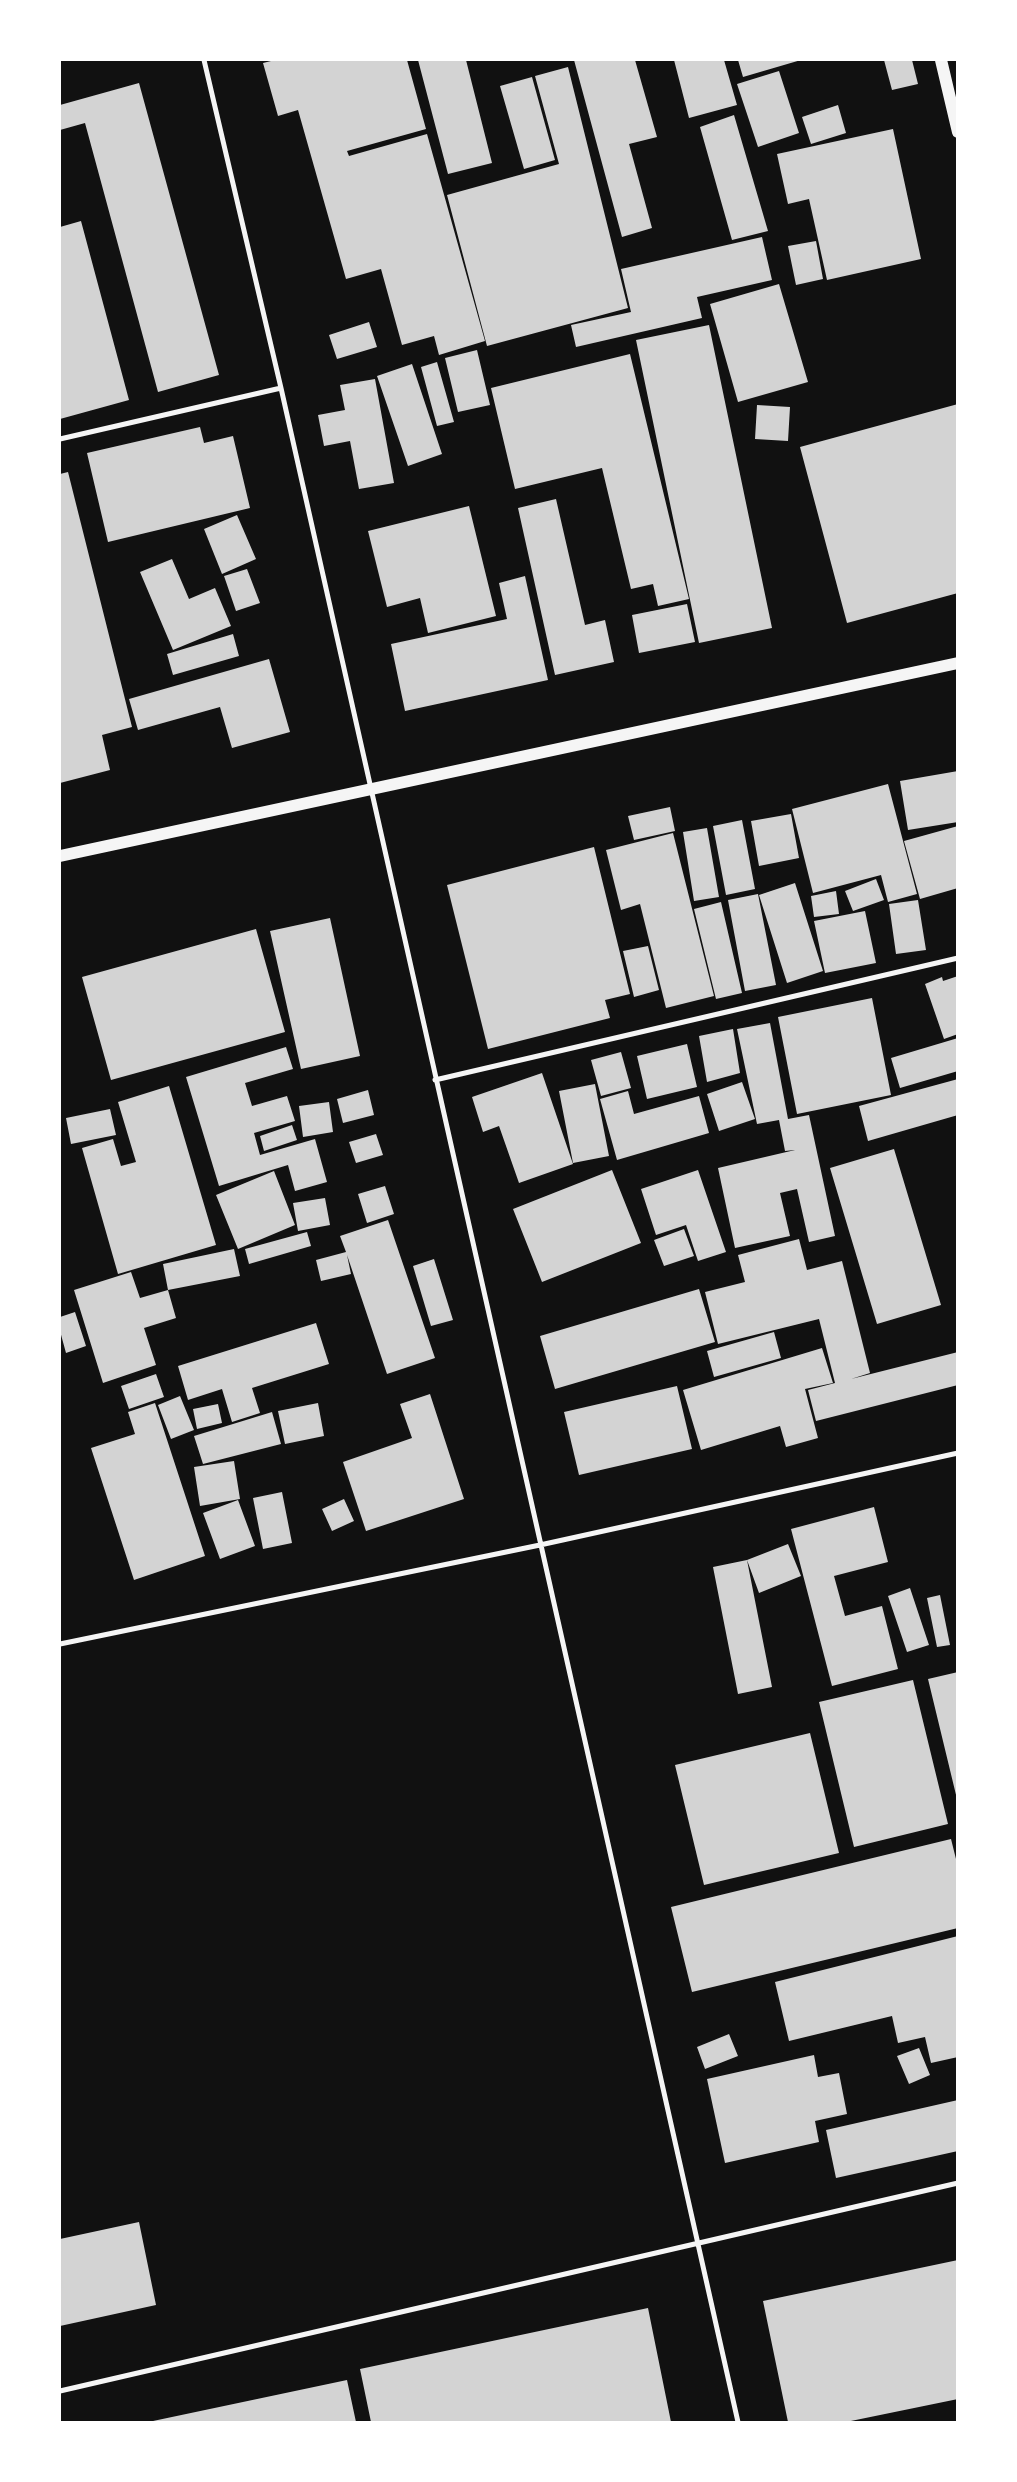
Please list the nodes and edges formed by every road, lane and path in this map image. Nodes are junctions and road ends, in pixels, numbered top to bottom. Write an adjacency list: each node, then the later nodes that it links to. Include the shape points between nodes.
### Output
1 (204, 60): 4 (lane)
2 (941, 60): 3 (street)
3 (957, 132)
4 (281, 388): 5 (lane); 7 (lane)
5 (60, 439)
6 (957, 663): 7 (street)
7 (369, 789): 8 (street); 10 (lane)
8 (60, 856)
9 (957, 958): 10 (lane)
10 (435, 1080): 12 (lane)
11 (957, 1453): 12 (lane)
12 (540, 1545): 13 (lane); 15 (lane)
13 (60, 1644)
14 (957, 2183): 15 (lane)
15 (698, 2243): 16 (lane); 17 (lane)
16 (60, 2391)
17 (738, 2423)

